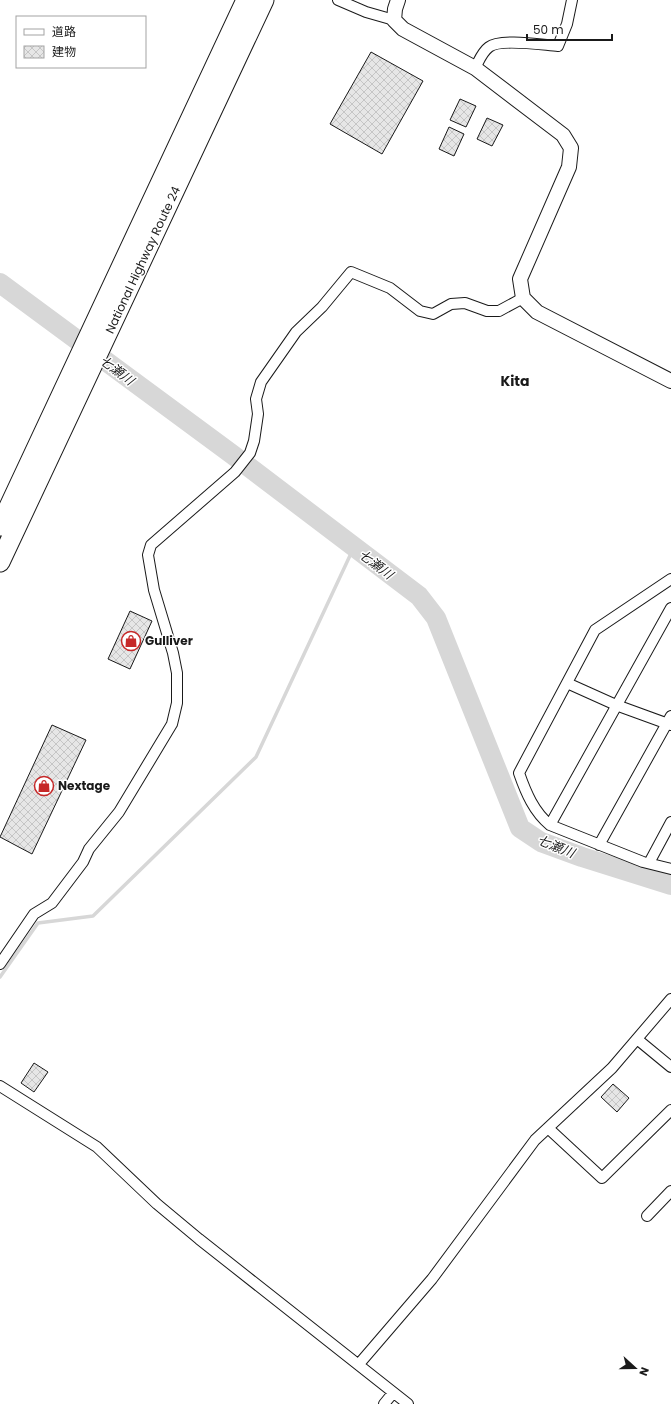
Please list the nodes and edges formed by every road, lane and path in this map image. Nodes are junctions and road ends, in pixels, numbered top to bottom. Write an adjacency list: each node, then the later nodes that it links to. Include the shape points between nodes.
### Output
1 (246, 0): 9 (highway, National Highway Route 24)
2 (264, 0): 9 (highway, National Highway Route 24)
3 (338, 0): 6 (street)
4 (398, 0): 6 (street)
5 (572, 0): 7 (street, via 567,24 558,46 504,43 490,46)
6 (394, 20): 7 (street, via 416,38)
7 (476, 68): 8 (street, via 563,135 571,148 570,167 520,279)
8 (523, 298): 10 (street, via 537,312); 24 (street, via 499,311 487,311 465,303 451,304 433,314 420,311 390,288 352,272 296,332 261,382 256,399 258,414 250,453 235,472 151,545 148,555 154,590 177,673 177,704 172,724 119,812 89,849 83,862 52,903 34,914)
9 (101, 330): 11 (highway, National Highway Route 24)
10 (671, 381)
11 (70, 396): 12 (highway, National Highway Route 24); 13 (highway, National Highway Route 24)
12 (0, 526)
13 (0, 562)
14 (671, 579): 16 (street, via 595,630)
15 (671, 608): 17 (street)
16 (567, 683): 17 (street); 20 (street, via 519,773 530,801)
17 (616, 705): 18 (street); 20 (street)
18 (670, 722): 21 (street)
19 (671, 822): 22 (street)
20 (550, 825): 21 (street)
21 (599, 844): 22 (street)
22 (648, 863): 23 (street)
23 (671, 869)
24 (0, 964)
25 (671, 999): 26 (street)
26 (637, 1039): 27 (street); 30 (street, via 612,1068)
27 (671, 1067)
28 (0, 1086): 33 (street, via 97,1147 157,1204 199,1239)
29 (671, 1110): 30 (street, via 602,1178)
30 (548, 1128): 33 (street, via 535,1140 432,1279)
31 (671, 1191): 32 (street)
32 (647, 1216)
33 (359, 1364): 34 (street)
34 (393, 1393): 35 (street); 36 (street)
35 (384, 1404)
36 (408, 1404)

